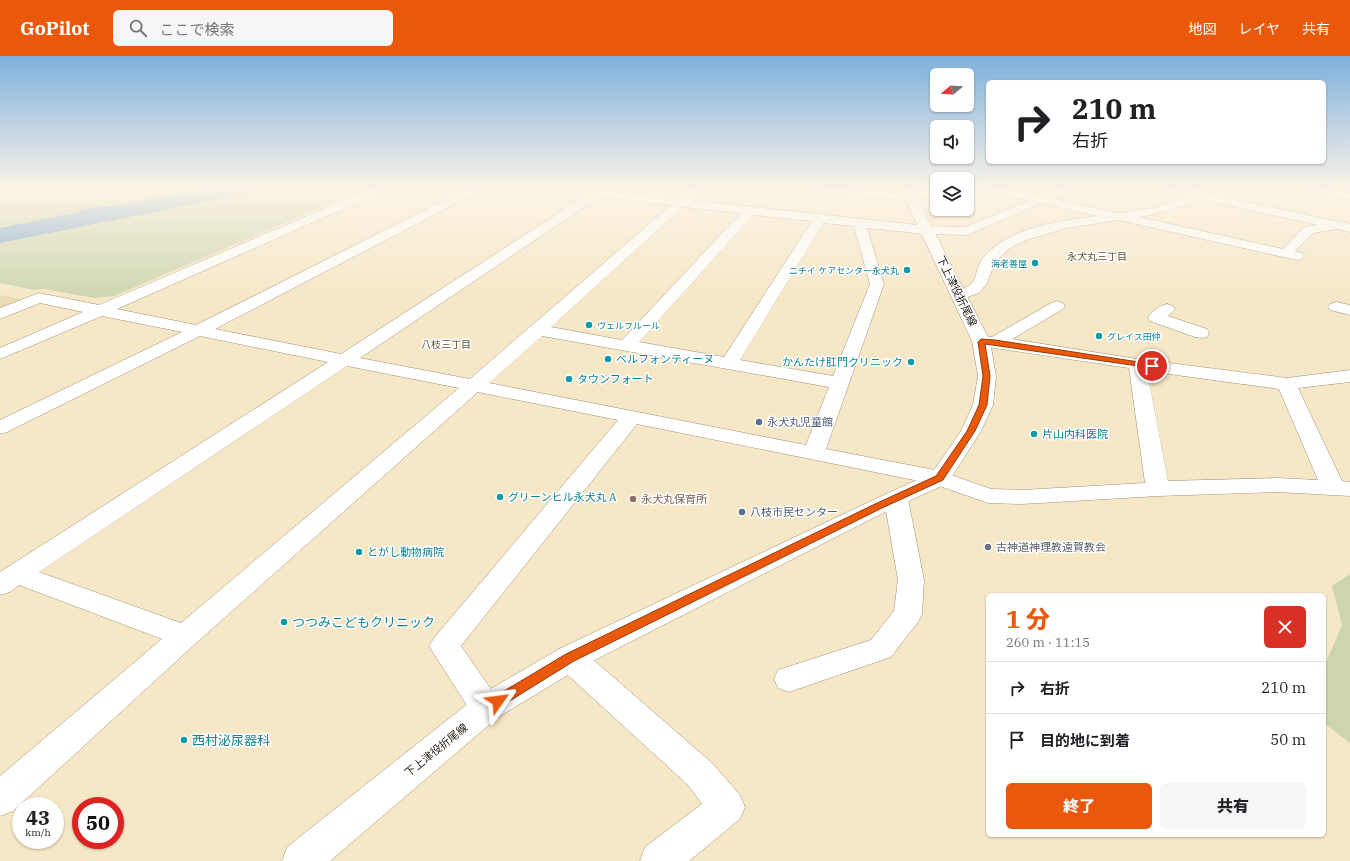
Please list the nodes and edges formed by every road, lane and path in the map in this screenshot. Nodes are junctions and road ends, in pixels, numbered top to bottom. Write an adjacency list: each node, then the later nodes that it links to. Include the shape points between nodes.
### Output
1 (296, 226): 20 (street)
2 (389, 226): 22 (street)
3 (401, 226): 22 (street)
4 (547, 226): 28 (street)
5 (654, 226): 23 (street)
6 (737, 226): 26 (street)
7 (815, 226): 29 (street)
8 (860, 226): 32 (street, via 877,284)
9 (884, 226): 16 (street)
10 (924, 226): 16 (street, 下上津役折尾線)
11 (980, 226): 16 (street, via 967,231)
12 (1060, 226): 17 (street, via 1041,230 1005,245 988,261 980,283 974,290)
13 (1163, 226): 14 (street, via 1292,254 1309,230)
14 (1337, 226): 15 (street)
15 (1350, 228)
16 (926, 230): 17 (street, 下上津役折尾線)
17 (959, 295): 25 (street, 下上津役折尾線)
18 (1057, 306): 25 (street)
19 (1167, 309): 24 (street, via 1156,318)
20 (100, 311): 21 (street, via 39,298); 22 (street); 27 (street)
21 (0, 314)
22 (189, 329): 28 (street); 35 (street); 37 (street)
23 (538, 330): 26 (street); 34 (street)
24 (1201, 333)
25 (988, 342): 30 (street); 39 (street, 下上津役折尾線, via 983,405 971,431)
26 (626, 346): 29 (street)
27 (0, 354)
28 (344, 360): 34 (street); 43 (street)
29 (729, 363): 32 (street)
30 (1138, 364): 33 (street); 40 (street)
31 (1350, 376): 33 (street)
32 (840, 384): 38 (street)
33 (1287, 384): 41 (street)
34 (473, 386): 36 (street); 44 (street)
35 (0, 415)
36 (632, 417): 38 (street); 47 (street, via 444,646)
37 (0, 428)
38 (813, 454): 39 (street)
39 (940, 478): 40 (street, via 988,496 1022,497); 42 (street, 下上津役折尾線)
40 (1158, 489): 41 (street, via 1277,485)
41 (1342, 489)
42 (896, 499): 45 (street, 下上津役折尾線); 46 (street, via 910,580 908,614 881,649)
43 (8, 579): 44 (street)
44 (185, 636): 48 (street)
45 (570, 658): 47 (street, 下上津役折尾線); 50 (street, via 700,774 727,807)
46 (789, 679)
47 (486, 708): 49 (street, 下上津役折尾線)
48 (0, 799)
49 (301, 861)
50 (658, 861)

